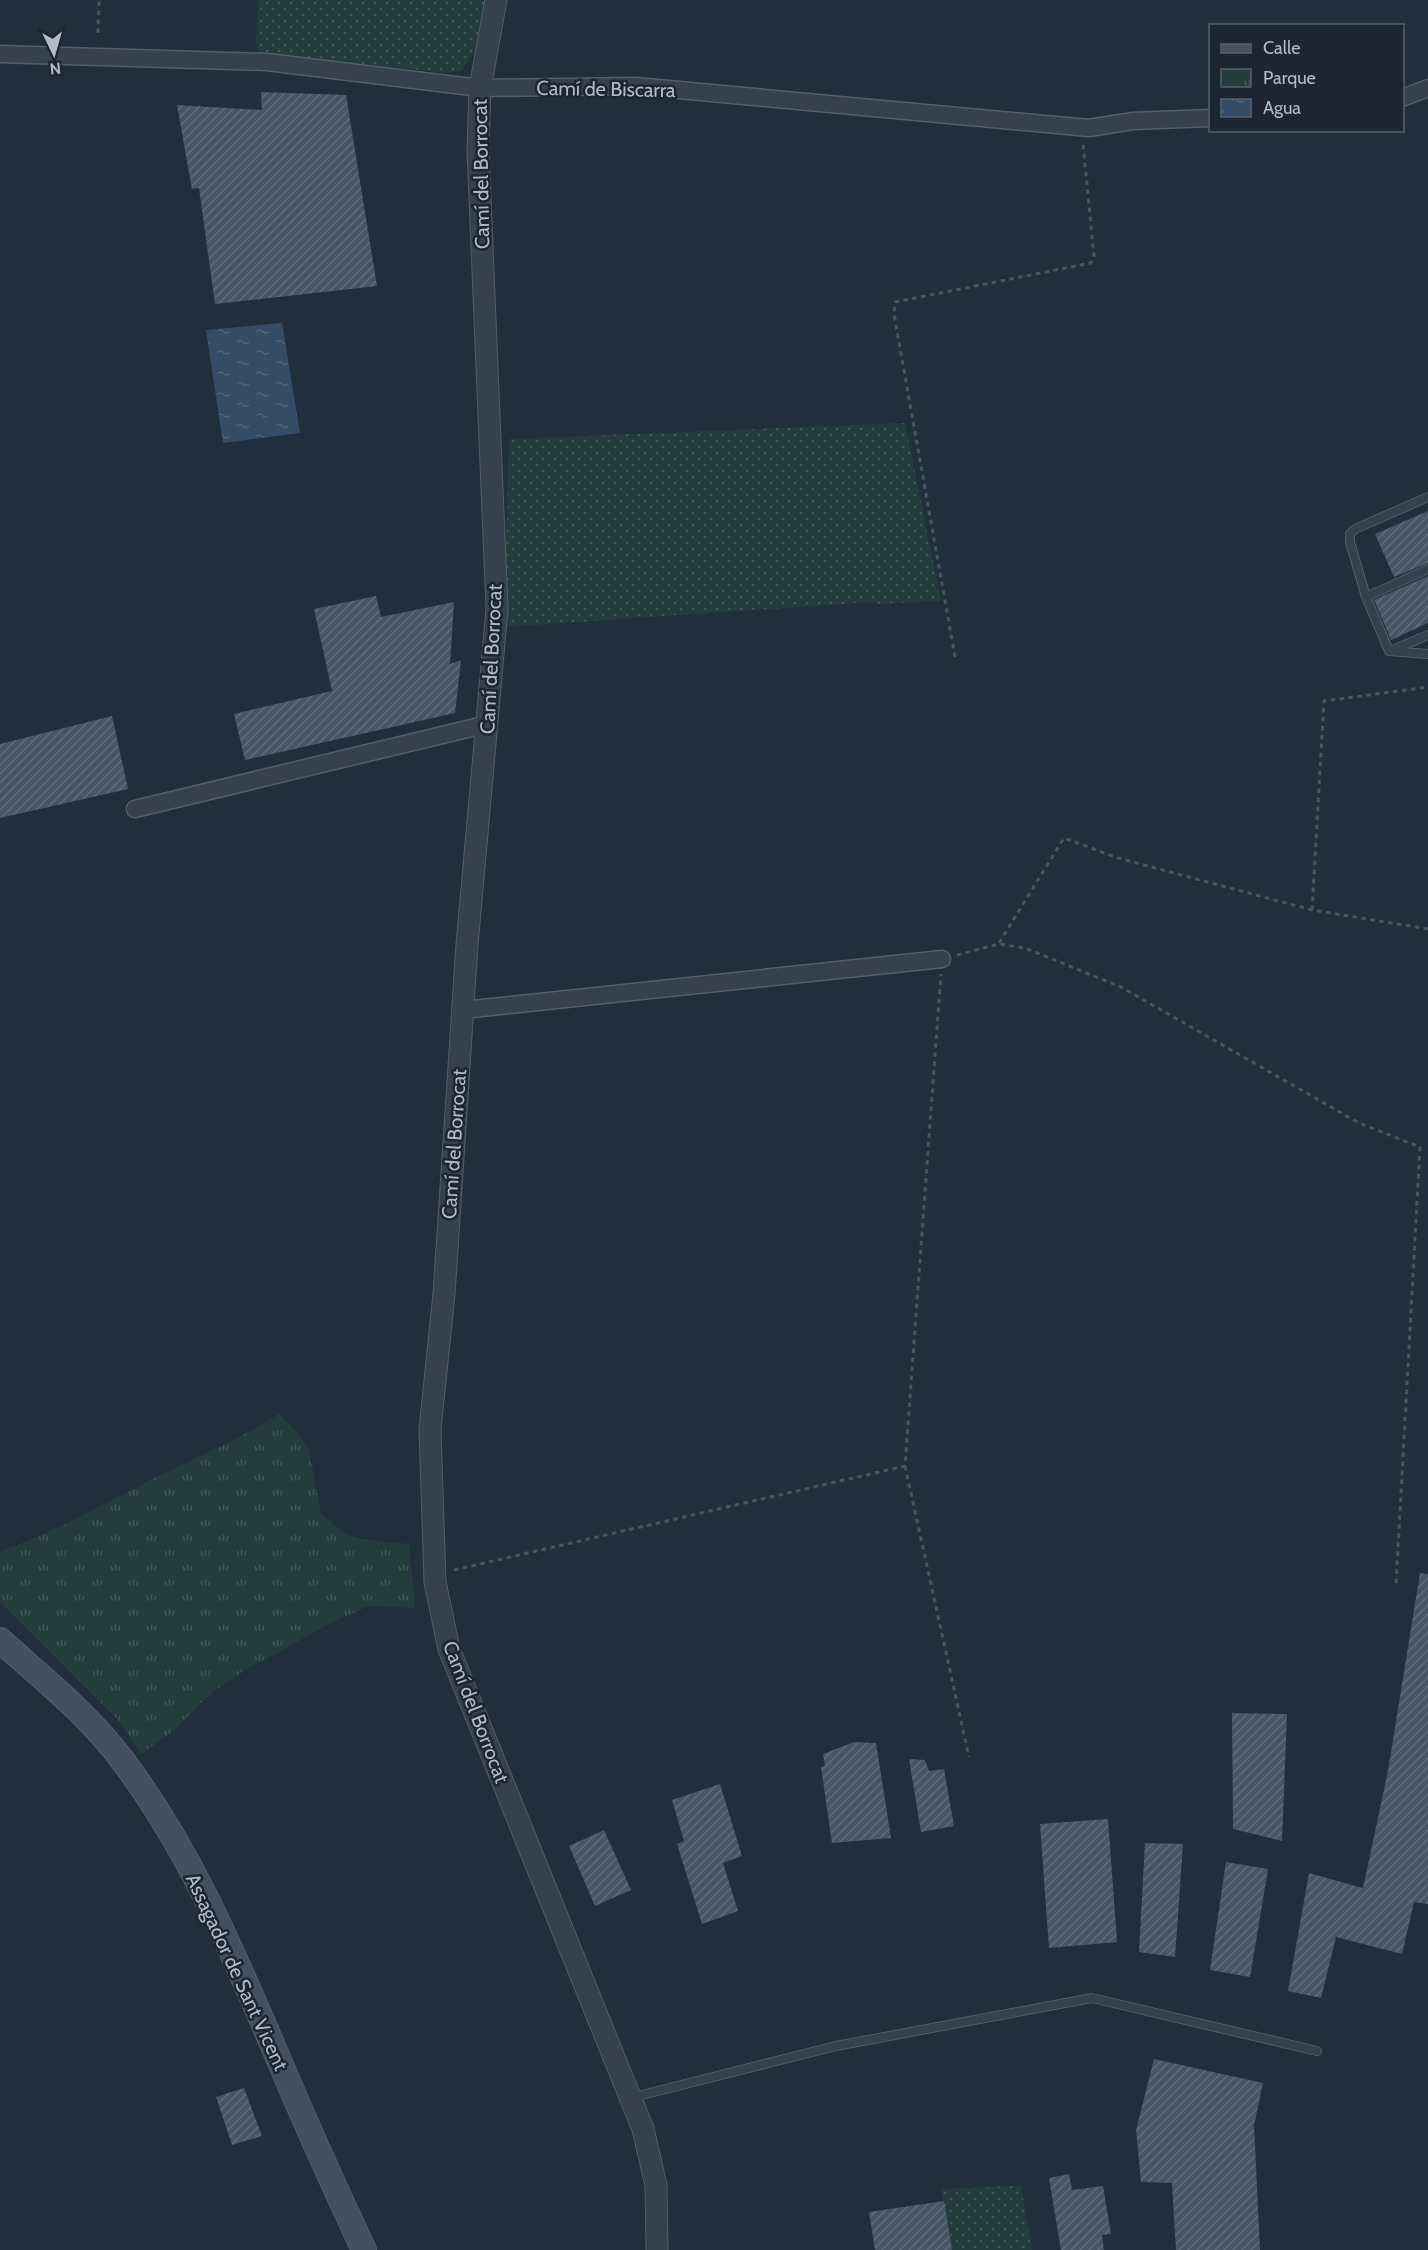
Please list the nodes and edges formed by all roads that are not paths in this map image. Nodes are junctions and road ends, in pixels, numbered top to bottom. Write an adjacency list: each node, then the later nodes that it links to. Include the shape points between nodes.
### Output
1 (496, 0): 3 (street, Camí del Borrocat)
2 (0, 54): 3 (street, Camí de Biscarra, via 267,62)
3 (480, 88): 6 (street, Camí de Biscarra, via 636,86 1081,127); 13 (street, Camí del Borrocat, via 480,234 497,609)
4 (1428, 88): 5 (street)
5 (1404, 97)
6 (1209, 118)
7 (1428, 497): 9 (lane, via 1350,534)
8 (1428, 569): 9 (lane)
9 (1366, 597): 11 (lane)
10 (1428, 635): 11 (lane)
11 (1389, 651): 12 (lane)
12 (1428, 654)
13 (488, 724): 14 (street); 16 (street, Camí del Borrocat)
14 (135, 809)
15 (942, 959): 16 (street)
16 (463, 1010): 19 (street, Camí del Borrocat, via 444,1294 430,1429 435,1574 449,1649)
17 (0, 1640): 20 (main road, Assagador de Sant Vicent, via 66,1699 123,1760 173,1836 229,1943)
18 (1317, 2051): 19 (lane, via 1092,1998 836,2046)
19 (630, 2098): 21 (street, Camí del Borrocat, via 643,2129 656,2185)
20 (363, 2250)
21 (657, 2250)

